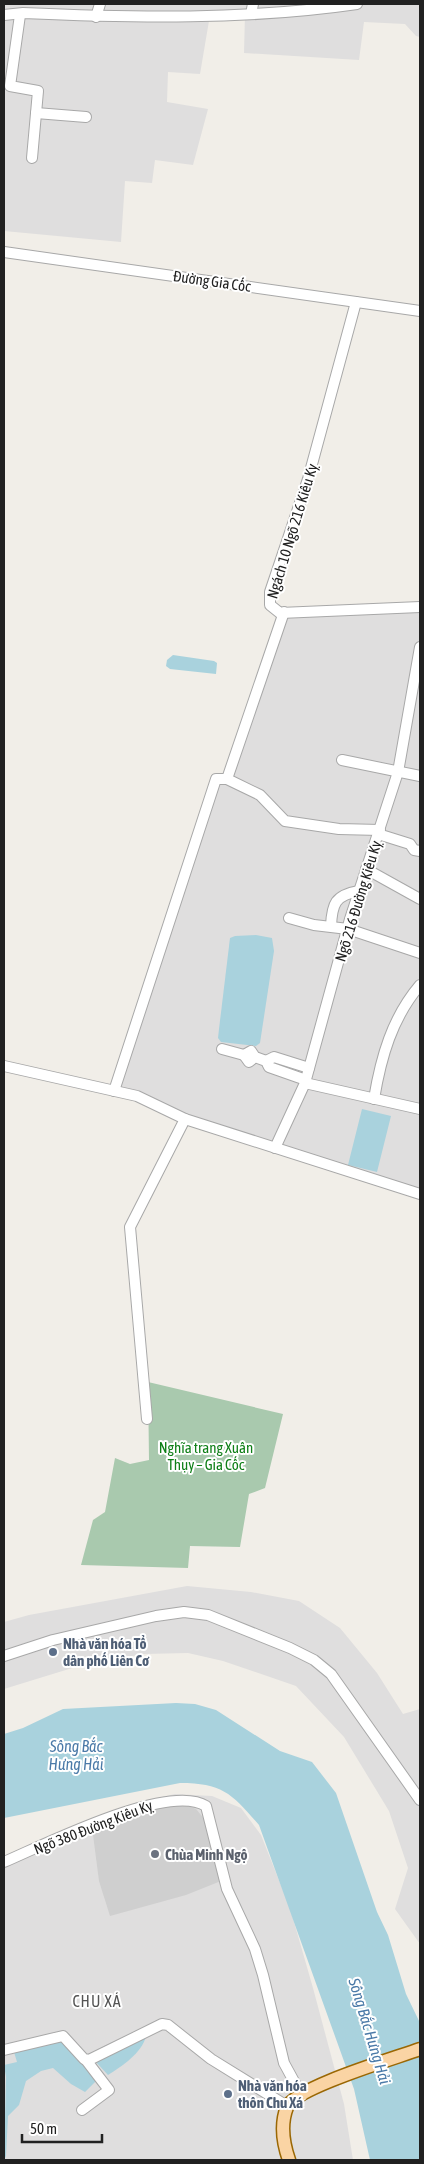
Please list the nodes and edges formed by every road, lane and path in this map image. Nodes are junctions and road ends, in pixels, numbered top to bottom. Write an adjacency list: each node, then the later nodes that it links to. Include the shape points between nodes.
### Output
1 (100, 4): 6 (street)
2 (357, 4): 3 (street, via 308,11)
3 (252, 9): 6 (street)
4 (23, 11): 5 (street); 6 (street); 7 (street)
5 (4, 15)
6 (96, 17)
7 (7, 87): 8 (street, via 38,91)
8 (36, 113): 9 (street); 10 (street)
9 (86, 117)
10 (32, 158)
11 (4, 252): 12 (street, Đường Gia Cốc)
12 (356, 302): 13 (street, Đường Gia Cốc); 15 (street, Ngách 10 Ngõ 216 Kiêu Kỵ, via 308,479 270,592 270,606)
13 (420, 311)
14 (420, 607): 15 (street, Ngách 10 Ngõ 216 Kiêu Kỵ)
15 (284, 612): 20 (street)
16 (420, 648): 18 (street, Ngõ 216 Đường Kiêu Kỵ)
17 (342, 760): 18 (street)
18 (398, 772): 19 (street); 21 (street, Ngõ 216 Đường Kiêu Kỵ)
19 (420, 776)
20 (227, 779): 21 (street, via 260,795 285,821); 36 (street, via 219,777 213,784)
21 (379, 832): 22 (street); 23 (street, Ngõ 216 Đường Kiêu Kỵ)
22 (420, 851)
23 (366, 870): 24 (street, Ngõ 216 Đường Kiêu Kỵ); 25 (street)
24 (359, 891): 27 (street, via 348,893 335,904); 28 (street, Ngõ 216 Đường Kiêu Kỵ)
25 (420, 899)
26 (289, 918): 27 (street)
27 (331, 926): 28 (street)
28 (348, 929): 29 (street); 34 (street, Ngõ 216 Đường Kiêu Kỵ)
29 (420, 954)
30 (420, 985): 37 (street, via 386,1043)
31 (222, 1049): 32 (street, via 244,1055 250,1050 255,1057)
32 (266, 1061): 34 (street, via 274,1057); 35 (street, via 268,1067)
33 (4, 1066): 36 (street)
34 (309, 1068): 35 (street, Ngõ 216 Đường Kiêu Kỵ)
35 (306, 1081): 37 (street); 40 (street, Ngõ 216 Đường Kiêu Kỵ)
36 (114, 1091): 39 (street, via 137,1096)
37 (374, 1099): 38 (street)
38 (420, 1109)
39 (185, 1119): 40 (street); 42 (street, via 130,1227)
40 (275, 1148): 41 (street)
41 (420, 1194)
42 (147, 1419)
43 (4, 1656): 44 (street, via 53,1640 156,1616 184,1612 208,1615 290,1648 314,1660 331,1674)
44 (420, 1800)
45 (4, 1862): 49 (street, Ngõ 380 Đường Kiêu Kỵ, via 86,1827 149,1805 190,1800 206,1806 227,1889 255,1949 263,1975 282,2056)
46 (420, 2049): 49 (main road, via 320,2083)
47 (4, 2050): 48 (street, via 63,2036)
48 (86, 2060): 50 (street, via 156,2025 168,2025 211,2059); 51 (street, via 109,2090)
49 (302, 2096): 50 (main road)
50 (287, 2106): 52 (main road, via 282,2135)
51 (82, 2110)
52 (289, 2160)

